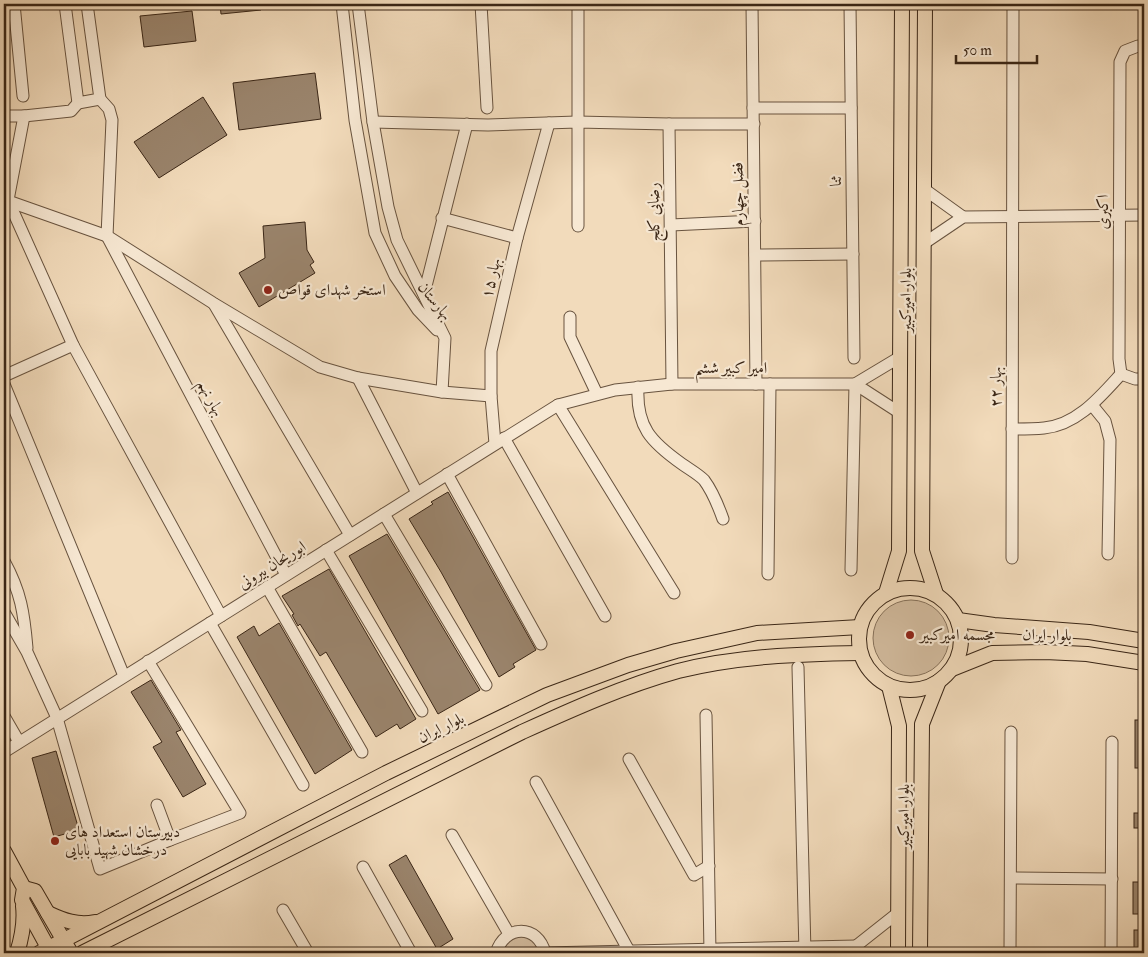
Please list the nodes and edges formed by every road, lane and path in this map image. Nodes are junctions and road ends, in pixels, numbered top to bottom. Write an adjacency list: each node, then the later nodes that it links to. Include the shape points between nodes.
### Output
1 (14, 4): 14 (street)
2 (65, 4): 16 (street)
3 (87, 4): 15 (street)
4 (342, 4): 46 (street, بهارستان, via 355,120 375,233 394,276 418,310)
5 (358, 4): 22 (street, بهارستان)
6 (481, 4): 17 (street)
7 (578, 4): 23 (street)
8 (752, 4): 18 (street, فضل چهارم)
9 (850, 4): 19 (street, ثنا)
10 (902, 4): 49 (main road, بلوار امیرکبیر)
11 (925, 4): 28 (main road, بلوار امیرکبیر)
12 (1013, 4): 31 (street, بهار ۲۲)
13 (1144, 46): 32 (street, اکبری, via 1125,50 1120,62)
14 (23, 96)
15 (100, 99): 16 (street); 38 (street, via 109,109 112,120)
16 (78, 103): 21 (street, via 71,111)
17 (487, 108)
18 (753, 108): 19 (street); 27 (street, فضل چهارم)
19 (851, 108): 41 (street, ثنا)
20 (4, 116): 21 (street)
21 (24, 116): 29 (street)
22 (373, 122): 25 (street); 43 (street, بهارستان, via 397,240)
23 (577, 122): 24 (street); 26 (street); 37 (street)
24 (548, 123): 25 (street); 39 (street, بهار ۱۵)
25 (467, 124): 34 (street)
26 (669, 124): 27 (street); 36 (street, رضایی کلج)
27 (754, 124): 35 (street, فضل چهارم)
28 (924, 189): 33 (street); 40 (main road, بلوار امیرکبیر)
29 (6, 200): 38 (street); 47 (street)
30 (1144, 215): 32 (street)
31 (1014, 216): 32 (street); 33 (street); 66 (street, بهار ۲۲)
32 (1119, 216): 50 (street, اکبری, via 1118,359)
33 (962, 217): 40 (street)
34 (442, 218): 39 (street); 43 (street)
35 (754, 222): 36 (street); 42 (street, فضل چهارم)
36 (671, 225): 55 (street, رضایی کلج)
37 (578, 226)
38 (107, 236): 44 (street); 79 (street, بهار نهم)
39 (517, 238): 62 (street, بهار ۱۵, via 491,352)
40 (923, 244): 83 (main road, بلوار امیرکبیر, via 922,551)
41 (853, 254): 42 (street); 48 (street, ثنا)
42 (755, 255): 56 (street, فضل چهارم)
43 (424, 294): 46 (street, بهارستان)
44 (213, 303): 52 (street, via 320,367); 72 (street)
45 (570, 317): 61 (street, via 570,337)
46 (445, 338): 60 (street)
47 (73, 345): 51 (street); 85 (street)
48 (854, 358)
49 (900, 358): 58 (street); 65 (main road, بلوار امیرکبیر)
50 (1121, 374): 53 (street); 64 (street)
51 (4, 376)
52 (358, 378): 60 (street); 69 (street)
53 (1144, 379)
54 (4, 384): 98 (street)
55 (672, 384): 56 (street, امیر کبیر ششم); 59 (street, امیر کبیر ششم)
56 (756, 384): 57 (street, امیر کبیر ششم)
57 (770, 384): 58 (street, امیر کبیر ششم); 78 (street)
58 (855, 384): 65 (street); 77 (street)
59 (638, 387): 61 (street, امیر کبیر ششم); 71 (street, via 637,405 646,430 673,458 703,479 716,499)
60 (442, 392): 62 (street)
61 (597, 394): 63 (street, امیر کبیر ششم)
62 (490, 396): 67 (street, بهار ۱۵)
63 (558, 405): 67 (street, ابوریحان بیرونی); 81 (street)
64 (1092, 405): 66 (street, via 1068,422 1045,428); 74 (street, via 1106,421 1110,440)
65 (900, 413): 82 (main road, بلوار امیرکبیر, via 899,551)
66 (1012, 429): 75 (street, بهار ۲۲)
67 (500, 441): 68 (street, ابوریحان بیرونی); 86 (street)
68 (447, 474): 69 (street, ابوریحان بیرونی); 91 (street)
69 (417, 493): 70 (street, ابوریحان بیرونی)
70 (384, 514): 72 (street, ابوریحان بیرونی); 100 (street)
71 (723, 519)
72 (350, 535): 73 (street, ابوریحان بیرونی)
73 (326, 550): 79 (street, ابوریحان بیرونی); 102 (street)
74 (1108, 554)
75 (1012, 558)
76 (4, 561): 92 (street, via 24,610)
77 (851, 570)
78 (768, 574)
79 (286, 575): 80 (street, ابوریحان بیرونی)
80 (267, 587): 85 (street, ابوریحان بیرونی); 110 (street)
81 (674, 593)
82 (886, 593): 83 (main road, via 902,588 919,588); 89 (main road, via 865,613)
83 (936, 594): 87 (main road, via 949,605)
84 (4, 612): 92 (street)
85 (220, 616): 88 (street, ابوریحان بیرونی)
86 (604, 616)
87 (958, 620): 90 (main road, بلوار ایران, via 1089,632); 97 (main road, via 959,654)
88 (210, 623): 94 (street, ابوریحان بیرونی); 113 (street)
89 (860, 627): 93 (main road); 126 (main road, بلوار ایران, via 757,634 676,651 547,695 386,773)
90 (1144, 641)
91 (541, 644)
92 (27, 652): 105 (street)
93 (860, 653): 101 (main road, via 876,678); 129 (main road, via 787,654 729,661 635,684 522,732)
94 (148, 661): 98 (street, ابوریحان بیرونی); 116 (street, via 240,813)
95 (1144, 663): 97 (main road, بلوار ایران, via 1087,654 992,652)
96 (798, 667): 130 (street)
97 (952, 669): 99 (main road)
98 (124, 676): 105 (street, ابوریحان بیرونی)
99 (939, 682): 101 (main road, via 923,689); 144 (main road, بلوار امیرکبیر, via 922,724)
100 (486, 686)
101 (889, 686): 124 (main road, بلوار امیرکبیر, via 898,726)
102 (422, 710)
103 (706, 715): 118 (street)
104 (4, 716): 107 (street)
105 (58, 718): 107 (street, ابوریحان بیرونی); 116 (street, via 100,870)
106 (1012, 732): 120 (street)
107 (19, 742): 109 (street, ابوریحان بیرونی)
108 (1112, 742): 121 (street)
109 (4, 752)
110 (362, 752)
111 (629, 759): 118 (street, via 694,876)
112 (536, 782): 132 (street)
113 (303, 785)
114 (157, 805): 116 (street)
115 (452, 835): 127 (street)
116 (170, 840)
117 (4, 851): 122 (main road)
118 (709, 866): 133 (street)
119 (363, 867): 140 (street)
120 (1011, 878): 121 (street); 145 (street)
121 (1112, 879): 146 (street)
122 (23, 894): 125 (main road, via 35,891); 134 (main road); 135 (main road, via 23,936)
123 (283, 910): 139 (street)
124 (899, 912): 131 (street); 143 (main road, بلوار امیرکبیر)
125 (48, 913): 126 (main road, via 76,923); 128 (main road)
126 (105, 920): 128 (main road, بلوار ایران)
127 (509, 934): 141 (street); 142 (street, via 532,934)
128 (64, 940): 134 (main road, بلوار ایران); 136 (main road)
129 (109, 940): 137 (main road); 138 (main road)
130 (805, 950): 131 (street); 133 (street)
131 (860, 950)
132 (629, 951): 133 (street); 142 (street)
133 (710, 951)
134 (46, 952)
135 (17, 953)
136 (71, 953)
137 (82, 953)
138 (98, 953)
139 (308, 953)
140 (411, 953)
141 (496, 953)
142 (546, 953)
143 (898, 953)
144 (920, 953)
145 (1010, 953)
146 (1111, 953)

